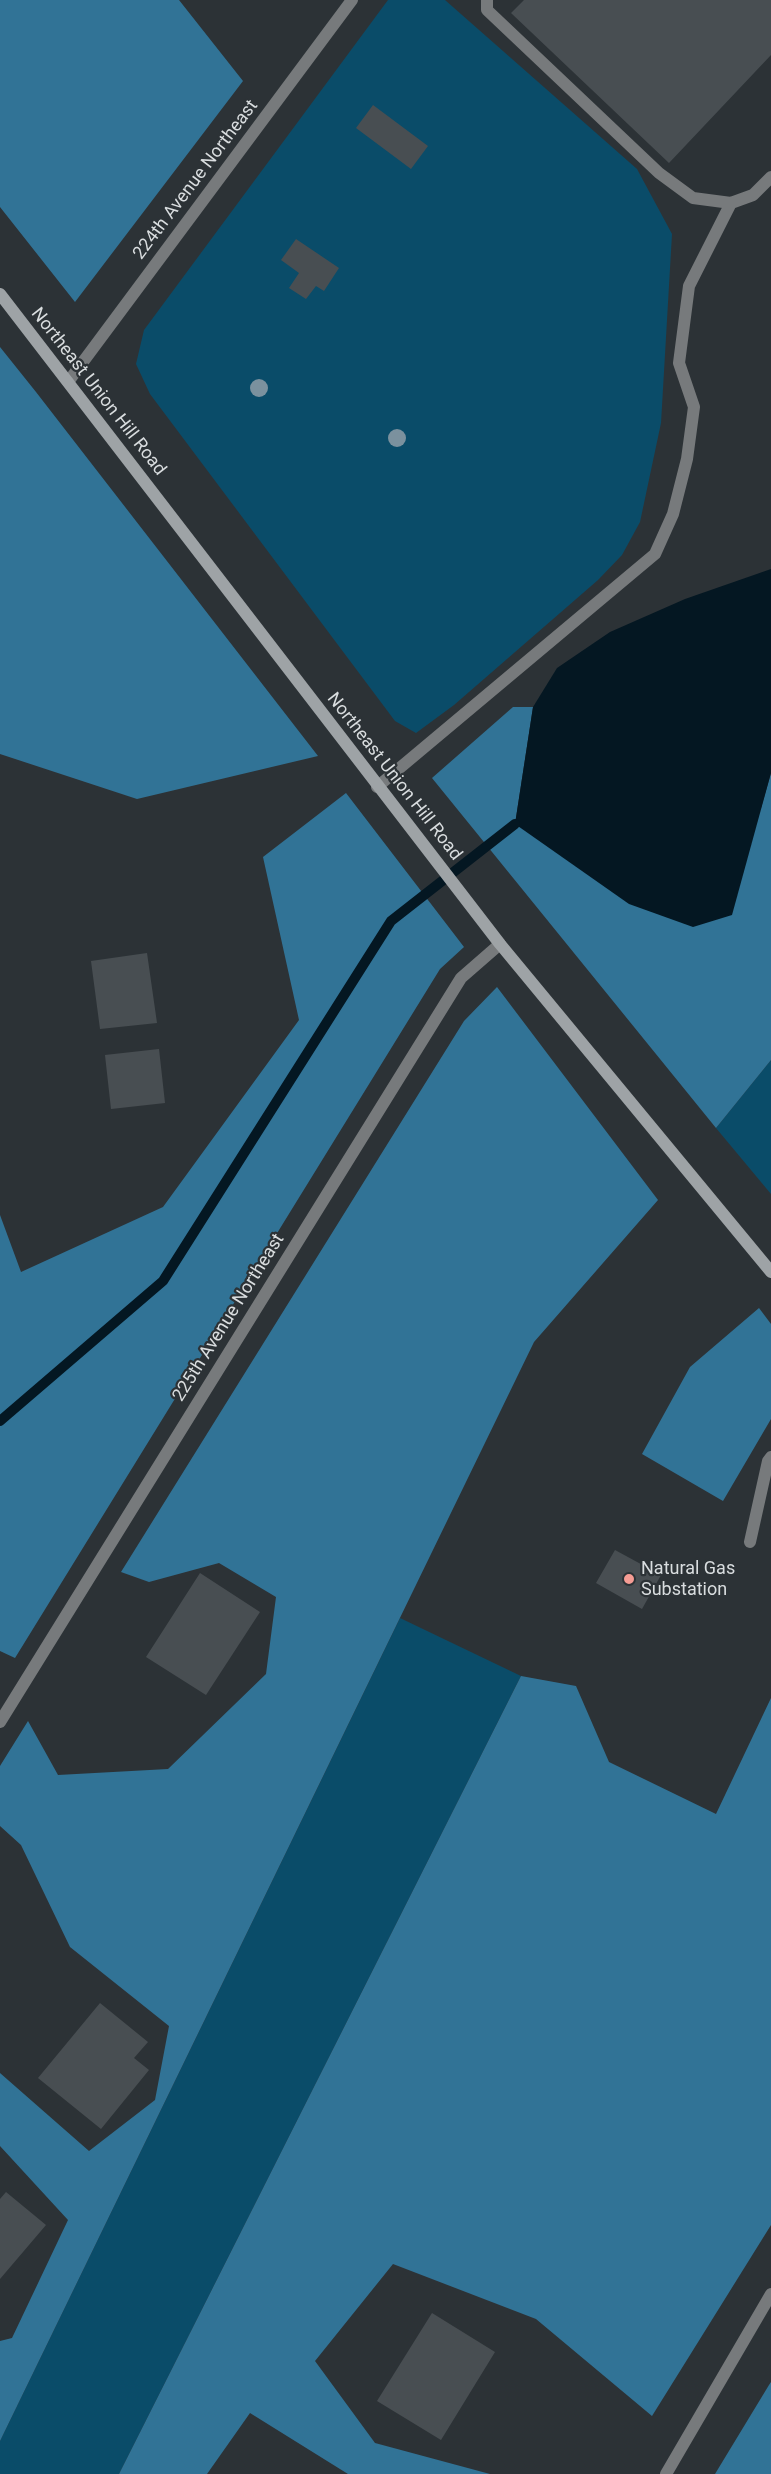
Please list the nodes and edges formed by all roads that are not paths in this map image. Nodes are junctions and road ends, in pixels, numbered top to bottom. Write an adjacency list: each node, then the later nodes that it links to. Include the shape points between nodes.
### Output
1 (352, 0): 6 (street, 224th Avenue Northeast)
2 (487, 0): 4 (street, via 487,10 659,173 693,198)
3 (771, 177): 4 (street, via 753,195)
4 (731, 203): 7 (street, via 689,286 679,363 694,407 687,459 673,514 655,554)
5 (0, 294): 6 (street, Northeast Union Hill Road)
6 (68, 382): 7 (street, Northeast Union Hill Road)
7 (377, 787): 8 (street, Northeast Union Hill Road)
8 (500, 944): 9 (street, Northeast Union Hill Road); 12 (street, 225th Avenue Northeast, via 461,978)
9 (771, 1272)
10 (771, 1457): 11 (street)
11 (750, 1542)
12 (0, 1722)
13 (771, 2294): 14 (street)
14 (666, 2474)

